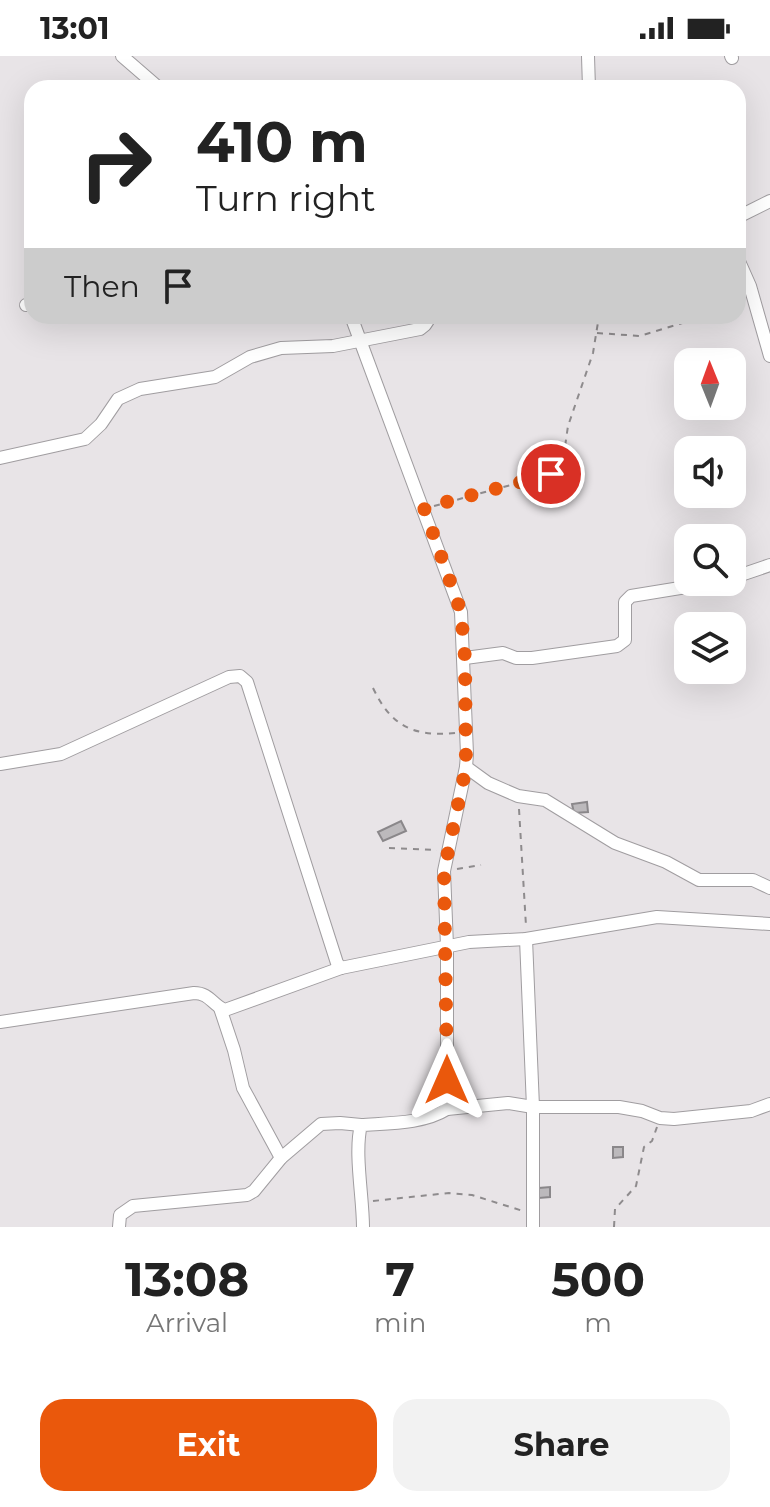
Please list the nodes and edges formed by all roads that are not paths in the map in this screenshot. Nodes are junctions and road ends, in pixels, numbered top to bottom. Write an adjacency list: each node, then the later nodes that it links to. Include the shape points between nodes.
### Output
1 (122, 56): 3 (street)
2 (588, 56): 4 (street)
3 (150, 80)
4 (589, 80)
5 (770, 201): 6 (street)
6 (746, 213)
7 (746, 277): 11 (street)
8 (354, 324): 10 (street)
9 (426, 324): 10 (street)
10 (361, 341): 12 (street, via 281,348 250,357 215,377 140,389 118,399 85,439); 16 (street, via 461,612)
11 (770, 356)
12 (0, 458)
13 (770, 565): 14 (street)
14 (746, 573)
15 (674, 589): 16 (street, via 631,596 625,602 625,640 617,646 532,658 503,653)
16 (465, 658): 18 (street)
17 (0, 764): 25 (street, via 61,754 229,677 244,678)
18 (466, 767): 19 (street, via 481,780 518,796 545,800 615,843 699,880 753,880); 21 (street, via 446,851)
19 (770, 888)
20 (770, 924): 22 (street, via 657,917)
21 (445, 925): 23 (street); 24 (street)
22 (526, 939): 23 (street); 29 (street)
23 (469, 942): 24 (street)
24 (447, 946): 25 (street); 30 (street)
25 (341, 968): 26 (street, via 233,1008)
26 (220, 1008): 27 (street, via 206,994 194,993); 32 (street, via 243,1088)
27 (0, 1022)
28 (770, 1104): 29 (street, via 751,1111 660,1118 630,1107)
29 (533, 1107): 30 (street, via 508,1103); 33 (street)
30 (447, 1109): 31 (street, via 419,1120)
31 (361, 1125): 32 (street, via 321,1124); 35 (street)
32 (281, 1158): 34 (street, via 247,1195 133,1206 120,1215)
33 (532, 1220)
34 (119, 1227)
35 (363, 1227)

